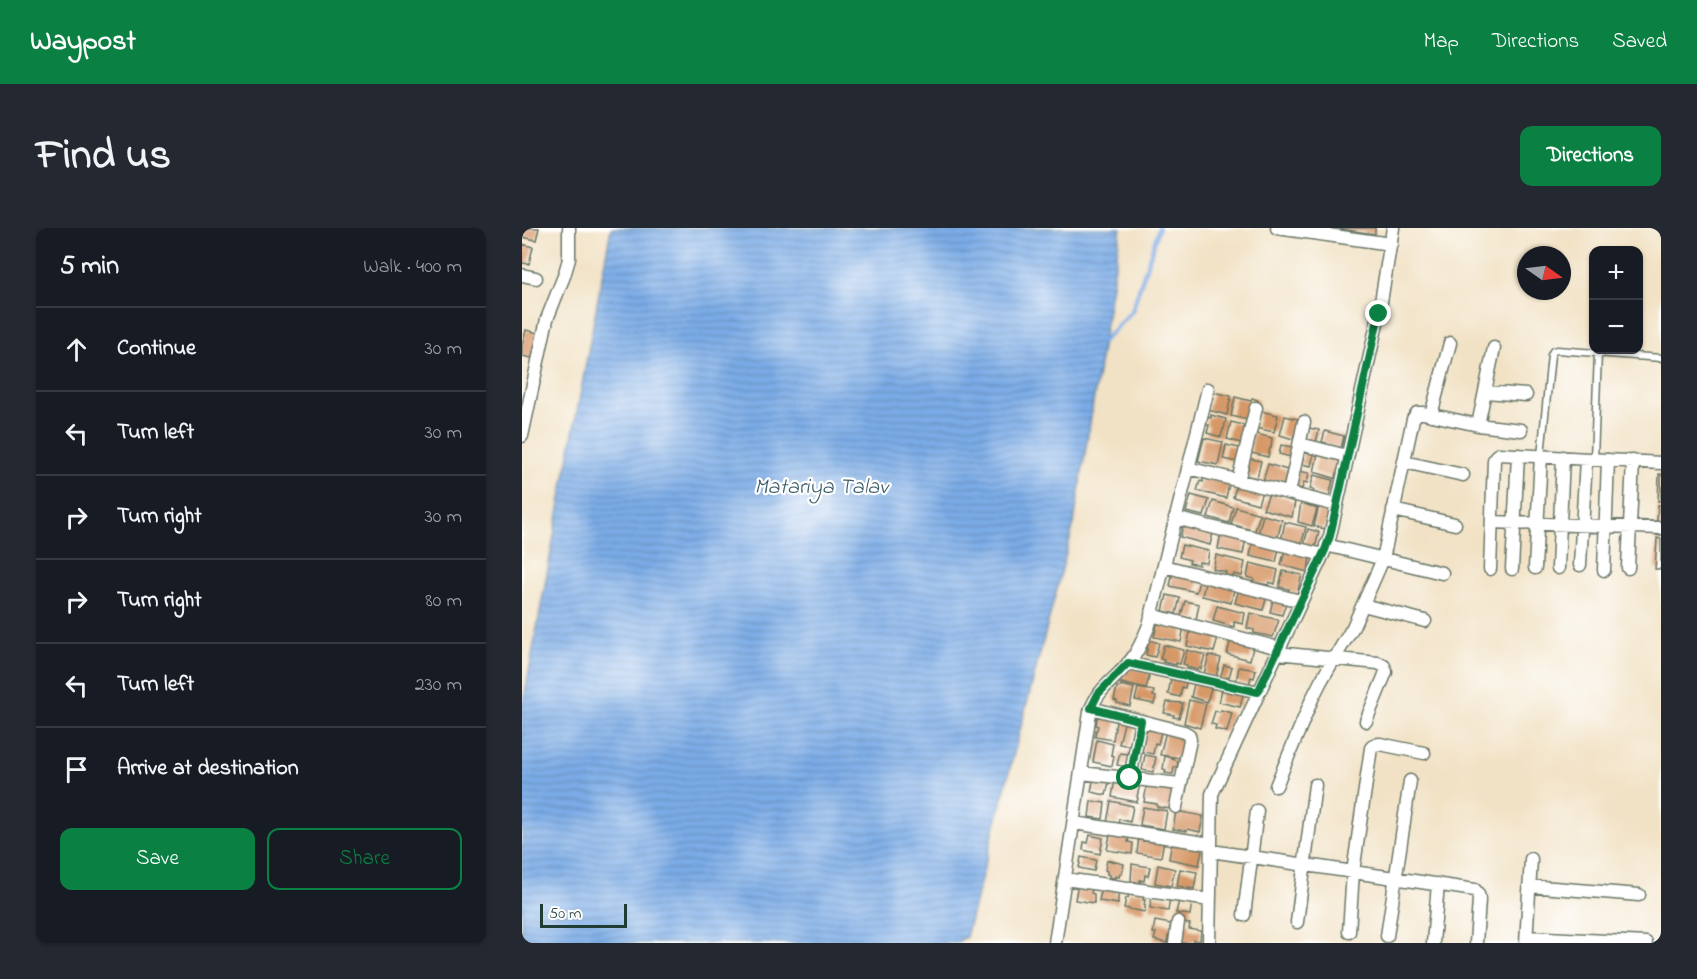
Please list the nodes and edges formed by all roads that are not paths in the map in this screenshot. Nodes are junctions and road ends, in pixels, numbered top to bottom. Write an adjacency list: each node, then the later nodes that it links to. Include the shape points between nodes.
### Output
1 (569, 228): 22 (street, via 569,259 547,319)
2 (1276, 228): 4 (street)
3 (1394, 228): 5 (street)
4 (1321, 231): 5 (street)
5 (1391, 244): 25 (street)
6 (522, 275): 7 (street)
7 (536, 278)
8 (1450, 344): 18 (street)
9 (1494, 348): 15 (street)
10 (1589, 352): 26 (lane, via 1557,350 1551,355)
11 (1598, 354): 28 (lane)
12 (1611, 354): 13 (lane)
13 (1661, 358)
14 (1208, 390): 33 (street)
15 (1485, 392): 16 (street); 20 (street)
16 (1526, 395)
17 (1256, 408): 35 (street)
18 (1431, 415): 20 (street); 31 (street, via 1417,413 1413,419)
19 (1304, 423): 23 (street)
20 (1478, 424): 21 (street)
21 (1521, 430)
22 (522, 436)
23 (1300, 444): 25 (street); 36 (street)
24 (1518, 455): 26 (street); 40 (street, via 1499,454 1494,460); 41 (street)
25 (1347, 456): 37 (street)
26 (1541, 456): 27 (street); 42 (street)
27 (1563, 457): 28 (street); 44 (street)
28 (1590, 459): 29 (street); 45 (street)
29 (1608, 460): 30 (street); 46 (street)
30 (1633, 461): 32 (street); 47 (street)
31 (1404, 462): 34 (street); 38 (street)
32 (1661, 463)
33 (1188, 468): 35 (street); 39 (street)
34 (1463, 475)
35 (1238, 481): 36 (street)
36 (1288, 493): 37 (street)
37 (1336, 505): 49 (street)
38 (1394, 510): 43 (street); 50 (street)
39 (1175, 518): 49 (street); 52 (street)
40 (1492, 522): 41 (street); 56 (street)
41 (1515, 522): 42 (street); 57 (street)
42 (1538, 523): 44 (street); 54 (street)
43 (1455, 524)
44 (1560, 524): 45 (street); 55 (street)
45 (1583, 524): 46 (street); 51 (street)
46 (1606, 525): 47 (street); 58 (street)
47 (1630, 526): 48 (street); 53 (street)
48 (1661, 528)
49 (1324, 550): 50 (street); 60 (street)
50 (1383, 559): 59 (street); 61 (street)
51 (1581, 564)
52 (1164, 566): 60 (street); 62 (street)
53 (1628, 567)
54 (1536, 568)
55 (1558, 568)
56 (1490, 569)
57 (1512, 569)
58 (1604, 570)
59 (1442, 573)
60 (1300, 601): 64 (street)
61 (1363, 604): 63 (street); 65 (street)
62 (1151, 615): 64 (street); 66 (street, via 1146,633)
63 (1425, 621)
64 (1278, 650): 65 (street); 67 (street)
65 (1335, 658): 70 (street, via 1384,666 1386,672); 77 (street, via 1312,699)
66 (1128, 663): 67 (street); 68 (street, via 1098,694)
67 (1258, 692): 81 (street, via 1212,794)
68 (1091, 708): 69 (street); 72 (street)
69 (1141, 721): 73 (street); 75 (street, via 1189,735)
70 (1366, 722)
71 (1424, 753): 85 (street, via 1380,744 1371,748)
72 (1081, 773): 73 (street); 80 (street)
73 (1130, 778): 75 (street)
74 (1410, 781): 86 (street)
75 (1180, 784): 78 (street)
76 (1315, 784): 84 (street)
77 (1276, 786)
78 (1176, 807)
79 (1257, 811): 82 (street)
80 (1074, 823): 81 (street); 87 (street)
81 (1211, 848): 82 (street); 91 (street)
82 (1251, 857): 84 (street); 92 (street)
83 (1531, 859): 89 (street)
84 (1304, 865): 85 (street); 94 (street)
85 (1353, 872): 86 (street); 95 (street)
86 (1395, 878): 88 (street); 96 (street)
87 (1065, 879): 91 (street); 98 (street)
88 (1438, 884): 101 (street); 102 (street, via 1468,888 1478,894)
89 (1529, 886): 90 (street); 97 (street)
90 (1639, 895)
91 (1210, 900): 100 (street)
92 (1244, 915)
93 (1178, 922): 99 (street)
94 (1297, 922)
95 (1349, 932)
96 (1387, 936)
97 (1526, 940): 103 (street)
98 (1055, 943)
99 (1175, 943)
100 (1209, 943)
101 (1433, 943)
102 (1476, 943)
103 (1646, 943)

